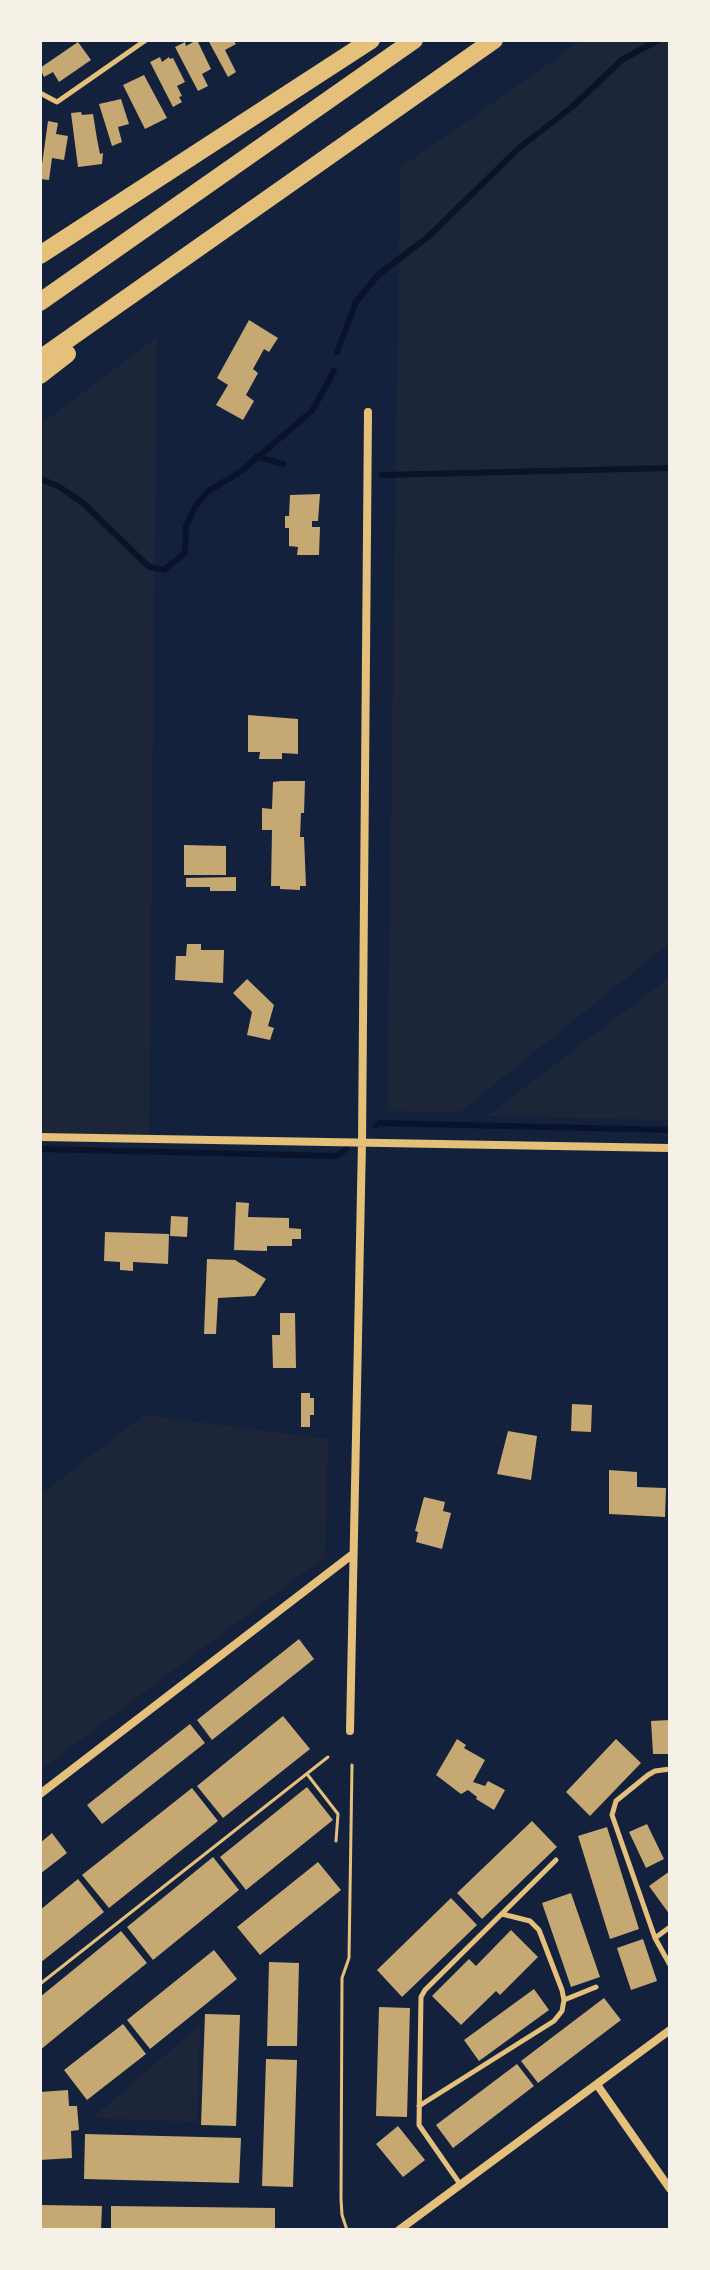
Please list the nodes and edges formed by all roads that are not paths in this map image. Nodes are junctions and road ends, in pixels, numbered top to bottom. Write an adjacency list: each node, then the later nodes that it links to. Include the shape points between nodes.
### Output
1 (146, 40): 5 (lane, via 57,102)
2 (371, 40): 7 (highway)
3 (414, 40): 8 (highway)
4 (494, 40): 6 (highway)
5 (40, 93)
6 (246, 215): 9 (highway); 10 (highway)
7 (40, 255)
8 (40, 302)
9 (40, 359)
10 (40, 375)
11 (368, 412): 13 (street)
12 (40, 1137): 13 (street)
13 (362, 1142): 14 (street); 15 (street)
14 (670, 1148)
15 (353, 1554): 16 (street); 18 (street)
16 (350, 1731)
17 (670, 1769): 22 (lane, via 648,1775 612,1808)
18 (40, 1794)
19 (556, 1860): 20 (lane)
20 (501, 1914): 25 (lane, via 530,1921 539,1930); 28 (lane, via 422,1993)
21 (670, 1927): 22 (lane)
22 (655, 1938): 23 (lane)
23 (670, 1965)
24 (596, 1987): 25 (lane)
25 (564, 2000): 28 (lane, via 554,2021)
26 (670, 2030): 27 (street)
27 (598, 2086): 29 (street); 30 (street)
28 (419, 2106): 29 (lane, via 421,2129)
29 (461, 2185): 31 (street)
30 (670, 2189)
31 (399, 2230)

